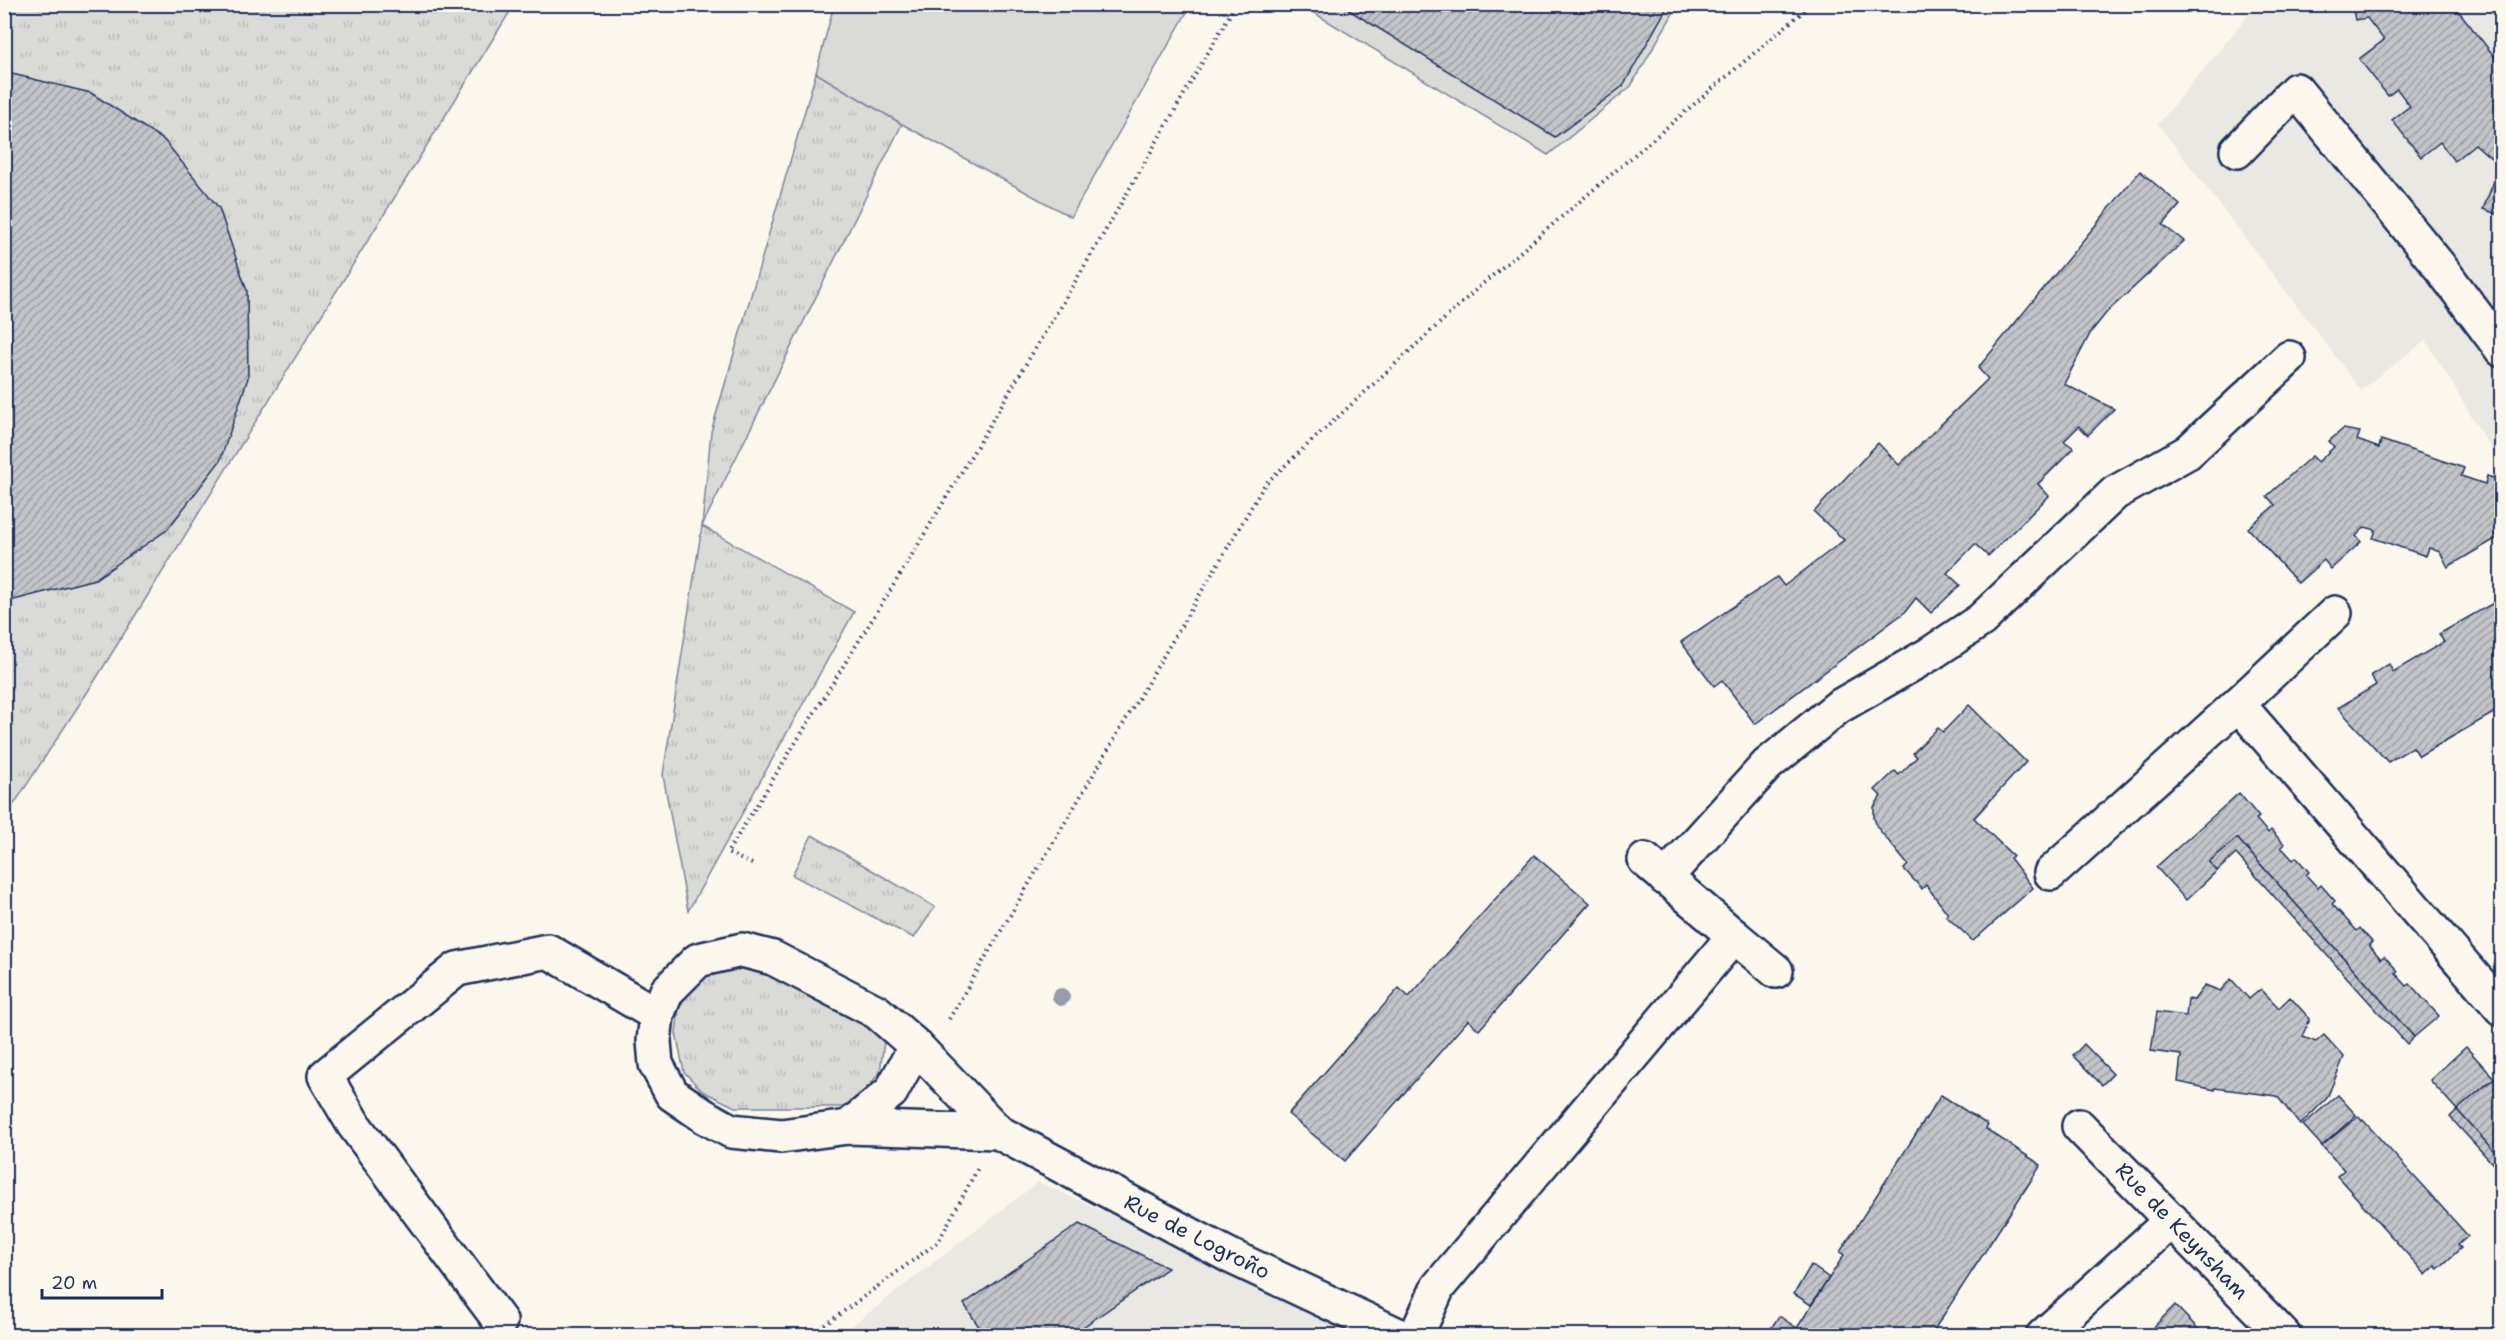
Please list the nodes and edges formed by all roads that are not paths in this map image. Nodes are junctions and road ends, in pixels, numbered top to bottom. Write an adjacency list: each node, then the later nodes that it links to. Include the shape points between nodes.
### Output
1 (2237, 151): 2 (street, via 2296,90)
2 (2502, 350)
3 (2289, 357): 7 (street, via 2188,452 2115,493 1982,620 1838,708 1767,765 1655,869)
4 (2335, 613): 5 (street)
5 (2238, 704): 6 (street); 9 (street)
6 (2051, 873)
7 (1734, 936): 8 (street); 18 (street, via 1438,1287)
8 (1776, 971)
9 (2502, 1008)
10 (657, 1015): 11 (street, Rue de Logroño, via 667,991 698,960 742,950 773,958 877,1012); 13 (street, Rue de Logroño, via 656,1064 672,1094 704,1116 731,1131 782,1136); 16 (street, via 548,951 458,969 325,1076 354,1125)
11 (916, 1046): 13 (street, via 891,1092); 14 (street, Rue de Logroño)
12 (2079, 1126): 15 (street, Rue de Keynsham)
13 (848, 1127): 14 (street, Rue de Logroño)
14 (998, 1132): 17 (street, Rue de Logroño, via 1230,1256)
15 (2172, 1220): 19 (street); 20 (street, Rue de Keynsham)
16 (500, 1321)
17 (1400, 1335)
18 (1416, 1335)
19 (2043, 1335)
20 (2284, 1335)

